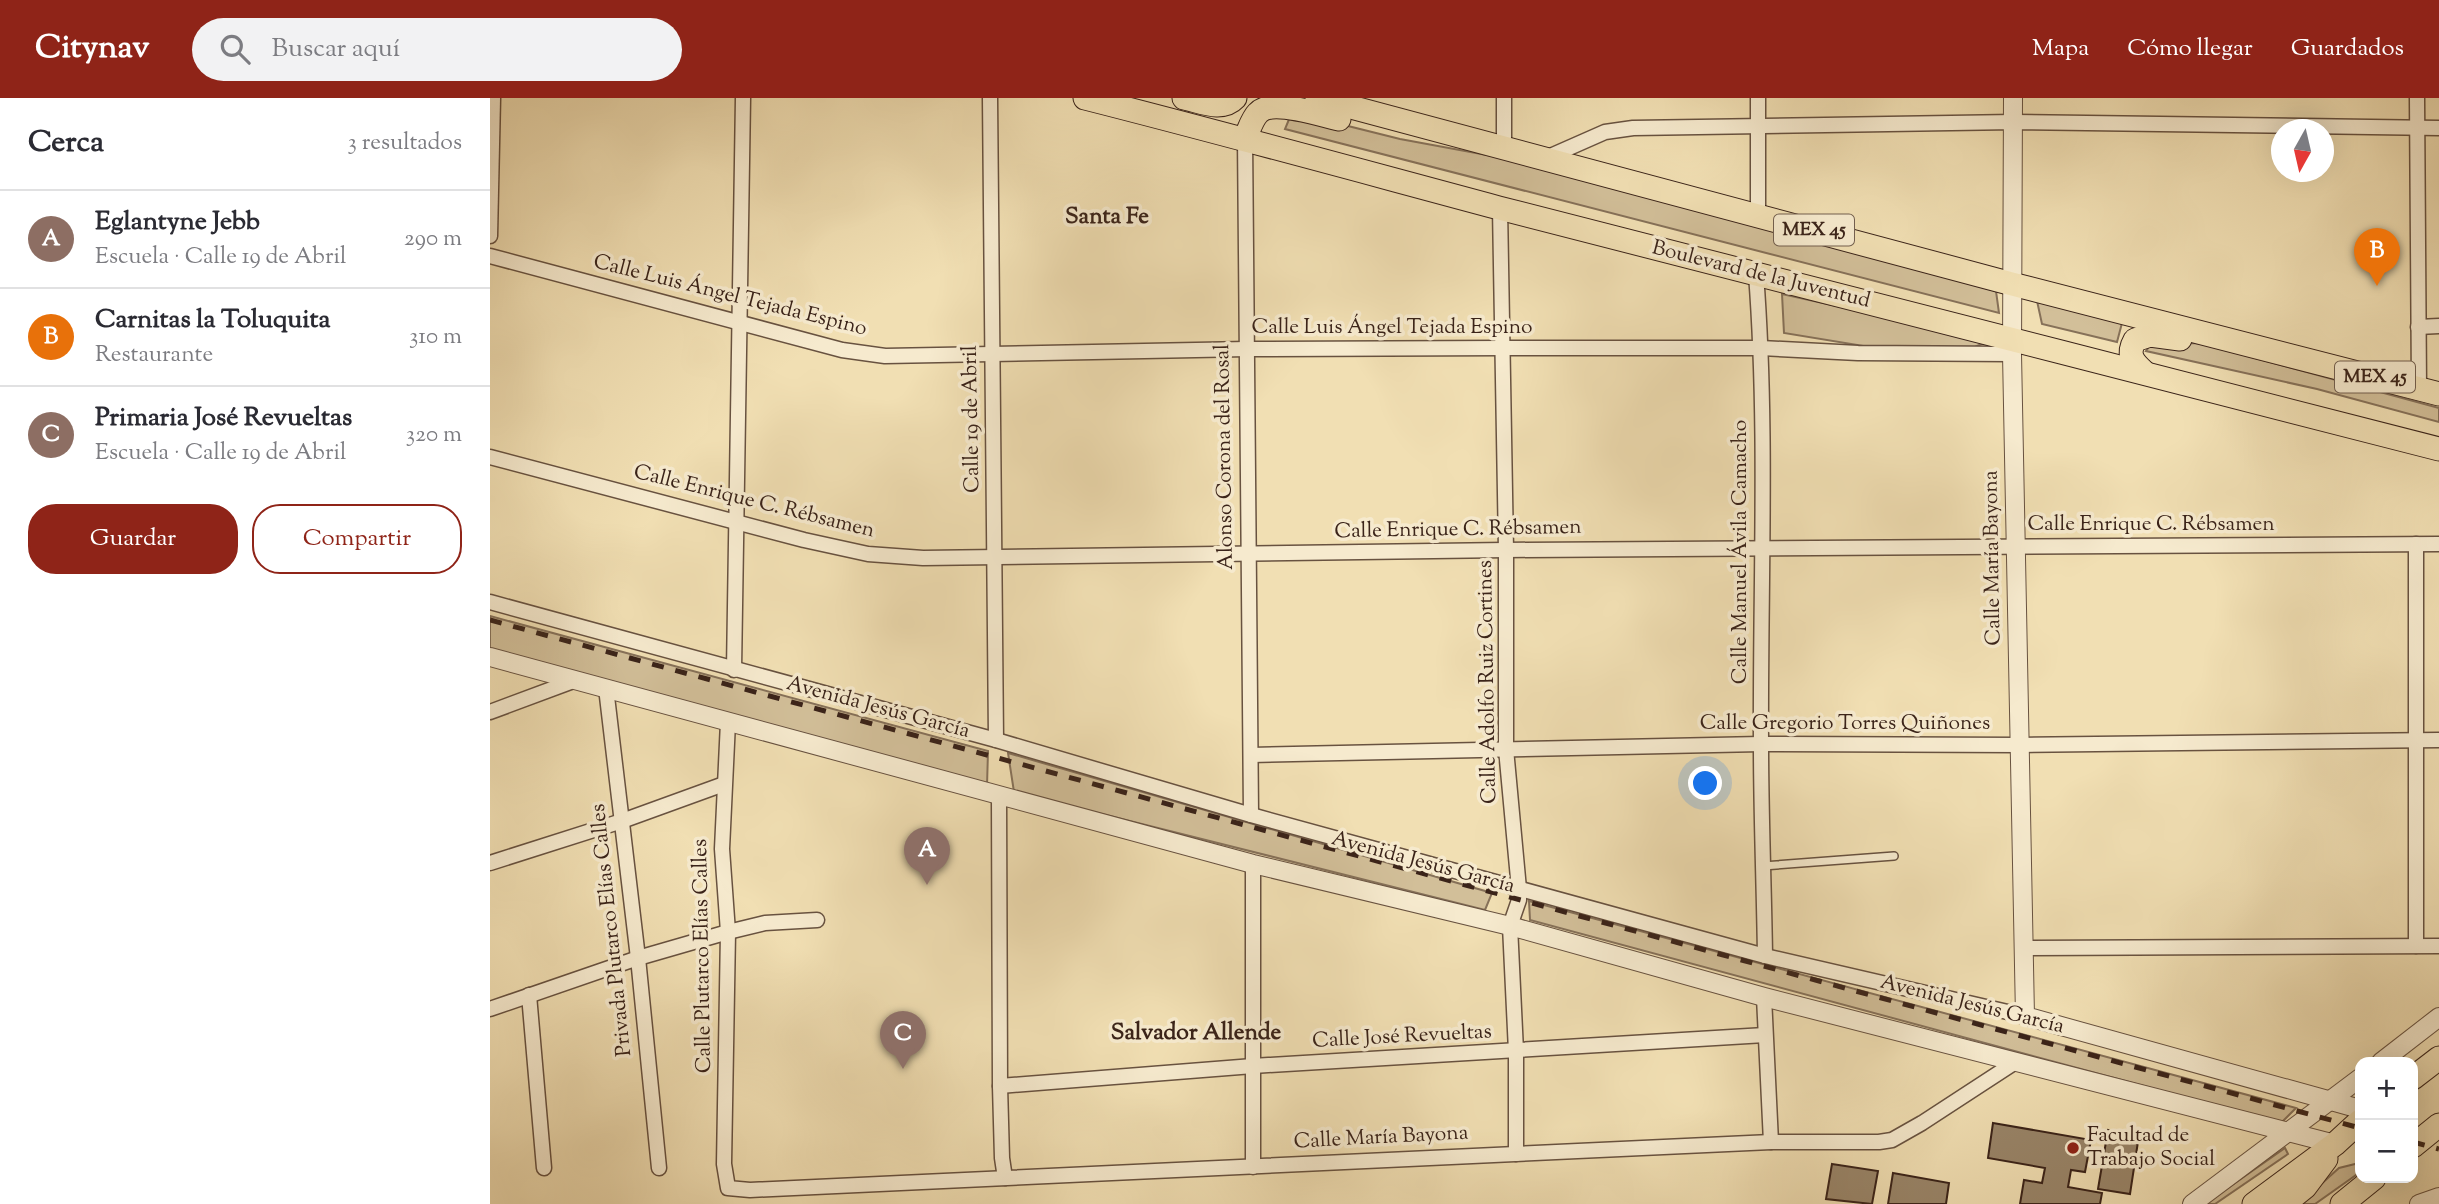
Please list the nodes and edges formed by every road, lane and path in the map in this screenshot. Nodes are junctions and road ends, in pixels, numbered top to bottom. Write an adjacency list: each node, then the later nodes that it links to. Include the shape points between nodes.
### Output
1 (493, 98): 23 (street)
2 (743, 98): 27 (street)
3 (990, 98): 34 (street, Calle 19 de Abril)
4 (1085, 98): 18 (main road, Boulevard de la Juventud / MEX 45)
5 (1184, 98): 6 (main road, via 1220,106)
6 (1235, 98)
7 (1245, 98): 18 (street, Alonso Corona del Rosal)
8 (1317, 98): 17 (main road, MEX 45)
9 (1504, 98): 19 (street)
10 (1758, 98): 14 (street)
11 (2014, 98): 13 (street, Calle María Bayona)
12 (2417, 98): 16 (street)
13 (2014, 122): 14 (street); 16 (street); 26 (street, Calle María Bayona)
14 (1758, 124): 20 (street, via 1605,132); 22 (street)
15 (2439, 128): 16 (street)
16 (2417, 129): 29 (street)
17 (1442, 131): 18 (main road, via 1410,135 1266,106 1256,114); 19 (main road, MEX 45)
18 (1245, 138): 21 (main road, Boulevard de la Juventud / MEX 45); 33 (street, Alonso Corona del Rosal)
19 (1504, 148): 20 (main road, MEX 45)
20 (1546, 158): 22 (main road, MEX 45)
21 (1500, 208): 25 (main road, Boulevard de la Juventud / MEX 45); 31 (street, Calle Adolfo Ruiz Cortines)
22 (1758, 214): 26 (main road, MEX 45)
23 (490, 236)
24 (490, 256): 27 (street, Calle Luis Ángel Tejada Espino)
25 (1755, 274): 30 (main road, Boulevard de la Juventud / MEX 45); 32 (street, Calle Manuel Ávila Camacho)
26 (2012, 284): 30 (street, Calle María Bayona); 35 (main road, MEX 45)
27 (739, 320): 34 (street, Calle Luis Ángel Tejada Espino, via 842,350 885,356); 40 (street)
28 (2439, 326): 29 (street)
29 (2418, 327): 37 (street)
30 (2012, 346): 32 (street, Calle Luis Ángel Tejada Espino, via 1871,354); 36 (main road, Boulevard de la Juventud / MEX 45); 43 (street, Calle María Bayona)
31 (1503, 348): 32 (street, Calle Luis Ángel Tejada Espino); 33 (street, Calle Luis Ángel Tejada Espino); 45 (street, Calle Adolfo Ruiz Cortines)
32 (1761, 348): 44 (street, Calle Manuel Ávila Camacho)
33 (1247, 349): 34 (street, Calle Luis Ángel Tejada Espino); 46 (street, Alonso Corona del Rosal)
34 (993, 355): 47 (street, Calle 19 de Abril)
35 (2311, 360): 36 (main road, via 2150,335 2135,340 2130,349 2132,360); 37 (main road, MEX 45)
36 (2143, 371): 38 (main road, Boulevard de la Juventud / MEX 45)
37 (2429, 392)
38 (2439, 449)
39 (490, 457): 40 (street, Calle Enrique C. Rébsamen)
40 (736, 520): 47 (street, Calle Enrique C. Rébsamen, via 868,554); 50 (street)
41 (2416, 544): 42 (street, Calle Enrique C. Rébsamen); 43 (street, Calle Enrique C. Rébsamen); 56 (street)
42 (2439, 544)
43 (2016, 547): 44 (street, Calle Enrique C. Rébsamen); 59 (street, Calle María Bayona)
44 (1763, 549): 45 (street, Calle Enrique C. Rébsamen); 58 (street, Calle Manuel Ávila Camacho)
45 (1506, 550): 46 (street, Calle Enrique C. Rébsamen); 60 (street, Calle Adolfo Ruiz Cortines)
46 (1249, 554): 47 (street, Calle Enrique C. Rébsamen); 61 (street, Alonso Corona del Rosal)
47 (995, 558): 55 (street, Calle 19 de Abril)
48 (490, 602): 50 (street, Avenida Jesús García)
49 (490, 657): 51 (street, Avenida Jesús García)
50 (734, 670): 55 (street, Avenida Jesús García)
51 (576, 680): 52 (street, Avenida Jesús García); 53 (street)
52 (606, 688): 54 (street, Avenida Jesús García); 65 (street, Privada Plutarco Elías Calles)
53 (490, 712)
54 (728, 722): 62 (street, Calle Plutarco Elías Calles); 63 (street, Avenida Jesús García)
55 (996, 740): 64 (street, Avenida Jesús García)
56 (2417, 740): 57 (street, Calle Gregorio Torres Quiñones); 59 (street, Calle Gregorio Torres Quiñones); 74 (street)
57 (2439, 740)
58 (1761, 744): 59 (street, Calle Gregorio Torres Quiñones); 60 (street, Calle Gregorio Torres Quiñones); 69 (street, Calle Manuel Ávila Camacho)
59 (2020, 745): 76 (street, Calle María Bayona)
60 (1506, 749): 61 (street, Calle Gregorio Torres Quiñones); 70 (street, Calle Adolfo Ruiz Cortines)
61 (1251, 755): 64 (street, Alonso Corona del Rosal)
62 (724, 784): 65 (street); 73 (street, Calle Plutarco Elías Calles, via 722,849)
63 (999, 797): 68 (street, Avenida Jesús García); 92 (street)
64 (1251, 815): 70 (street, Avenida Jesús García)
65 (622, 821): 67 (street); 78 (street, Privada Plutarco Elías Calles)
66 (1894, 856): 69 (lane)
67 (490, 863)
68 (1253, 864): 72 (street, Avenida Jesús García); 89 (street)
69 (1763, 866): 77 (street, Calle Manuel Ávila Camacho)
70 (1519, 889): 72 (street, Calle Adolfo Ruiz Cortines); 77 (street, Avenida Jesús García)
71 (817, 920): 73 (street, via 765,923)
72 (1510, 926): 80 (street, Avenida Jesús García); 85 (street, Calle Adolfo Ruiz Cortines)
73 (728, 932): 78 (street); 108 (street, Calle Plutarco Elías Calles, via 724,1176)
74 (2416, 946): 75 (street); 76 (street)
75 (2439, 946)
76 (2024, 948): 82 (street, Calle María Bayona)
77 (1765, 956): 82 (street, Avenida Jesús García)
78 (638, 958): 79 (street); 105 (street, Privada Plutarco Elías Calles)
79 (529, 995): 81 (street); 104 (street)
80 (1764, 998): 84 (street); 88 (street, Avenida Jesús García)
81 (490, 1009)
82 (2025, 1016): 93 (street, Avenida Jesús García)
83 (2439, 1017): 86 (street)
84 (1765, 1035): 85 (street, Calle José Revueltas); 99 (street)
85 (1516, 1051): 89 (street, Calle José Revueltas); 102 (street, Calle Adolfo Ruiz Cortines)
86 (2387, 1057)
87 (2439, 1058): 90 (main road)
88 (2014, 1063): 98 (street, Avenida Jesús García); 99 (street, Calle María Bayona, via 1892,1140)
89 (1254, 1066): 92 (street, Calle José Revueltas); 103 (street)
90 (2418, 1074)
91 (2355, 1082): 93 (street)
92 (1000, 1086): 106 (street)
93 (2331, 1101): 94 (street, Avenida Jesús García); 98 (street)
94 (2355, 1108)
95 (2418, 1122): 97 (main road)
96 (2355, 1126): 101 (main road)
97 (2438, 1126): 100 (main road)
98 (2290, 1132): 101 (street, Avenida Jesús García); 110 (street)
99 (1771, 1142): 102 (street, Calle María Bayona)
100 (2418, 1142)
101 (2335, 1144): 111 (main road); 112 (main road, via 2322,1167)
102 (1516, 1154): 103 (street, Calle María Bayona)
103 (1253, 1167): 106 (street, Calle María Bayona)
104 (544, 1168)
105 (659, 1168)
106 (1005, 1178): 108 (street, Calle María Bayona)
107 (2368, 1183): 113 (main road)
108 (729, 1188)
109 (2439, 1196): 114 (street)
110 (2192, 1204)
111 (2254, 1204)
112 (2284, 1204)
113 (2342, 1204)
114 (2419, 1204)

